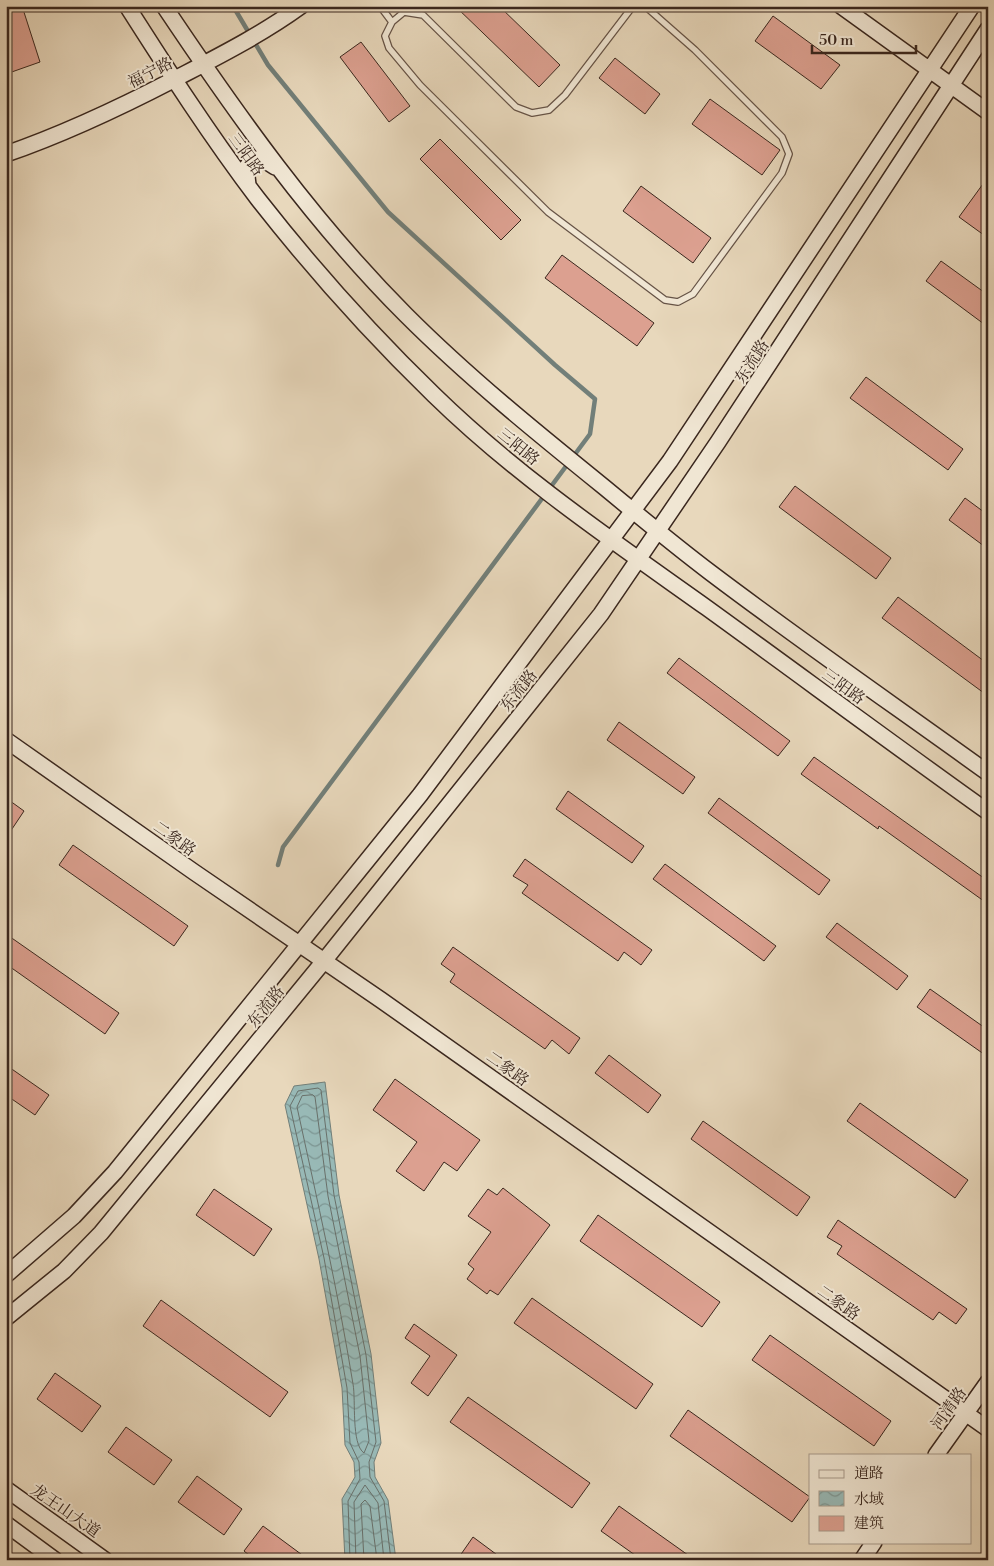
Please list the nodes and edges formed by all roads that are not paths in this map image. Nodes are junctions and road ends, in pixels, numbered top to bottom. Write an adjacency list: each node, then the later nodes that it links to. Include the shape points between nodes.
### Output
1 (128, 6): 13 (main road, 三阳路)
2 (164, 6): 11 (main road, 三阳路)
3 (302, 6): 11 (main road, 福宁路)
4 (380, 6): 9 (lane)
5 (633, 6): 9 (lane, via 565,95 549,110 532,113 516,107 423,15 404,12)
6 (645, 6): 9 (lane, via 695,50 782,137 789,154 782,173 693,294 678,302 665,300 548,212 420,86 384,36)
7 (841, 6): 12 (main road)
8 (972, 6): 12 (main road, 东流路)
9 (392, 22)
10 (988, 29): 14 (main road, 东流路)
11 (203, 65): 13 (main road, 福宁路); 17 (main road, 三阳路)
12 (930, 71): 14 (main road); 19 (main road, 东流路, via 675,453)
13 (173, 80): 16 (main road, 福宁路, via 33,145); 18 (main road, 三阳路)
14 (951, 86): 15 (main road); 20 (main road, 东流路)
15 (988, 112)
16 (6, 154)
17 (279, 169): 18 (main road, via 261,158 250,161 246,168); 19 (main road, 三阳路, via 345,250 405,314 547,441)
18 (248, 185): 21 (main road, 三阳路, via 309,262 435,396 526,475)
19 (633, 510): 20 (main road, 三阳路); 21 (main road, 东流路)
20 (658, 530): 22 (main road, 东流路); 24 (main road, 三阳路, via 710,572)
21 (611, 540): 22 (main road, 三阳路); 26 (main road, 东流路, via 420,795)
22 (638, 560): 25 (main road, 三阳路); 27 (main road, 东流路, via 601,614)
23 (6, 740): 26 (main road, 二象路)
24 (988, 773)
25 (988, 812)
26 (299, 944): 27 (main road, 二象路); 28 (main road, 东流路, via 115,1172 74,1216)
27 (324, 961): 29 (main road, 东流路, via 101,1233 64,1271); 31 (main road, 二象路)
28 (6, 1275)
29 (6, 1318)
30 (988, 1382): 31 (main road, 河清路)
31 (966, 1413): 32 (main road, 二象路); 33 (main road, 河清路)
32 (988, 1429)
33 (937, 1454)
34 (6, 1489): 38 (main road, 龙王山大道)
35 (6, 1524): 37 (main road)
36 (873, 1544): 39 (main road)
37 (55, 1560)
38 (105, 1560)
39 (862, 1560)

